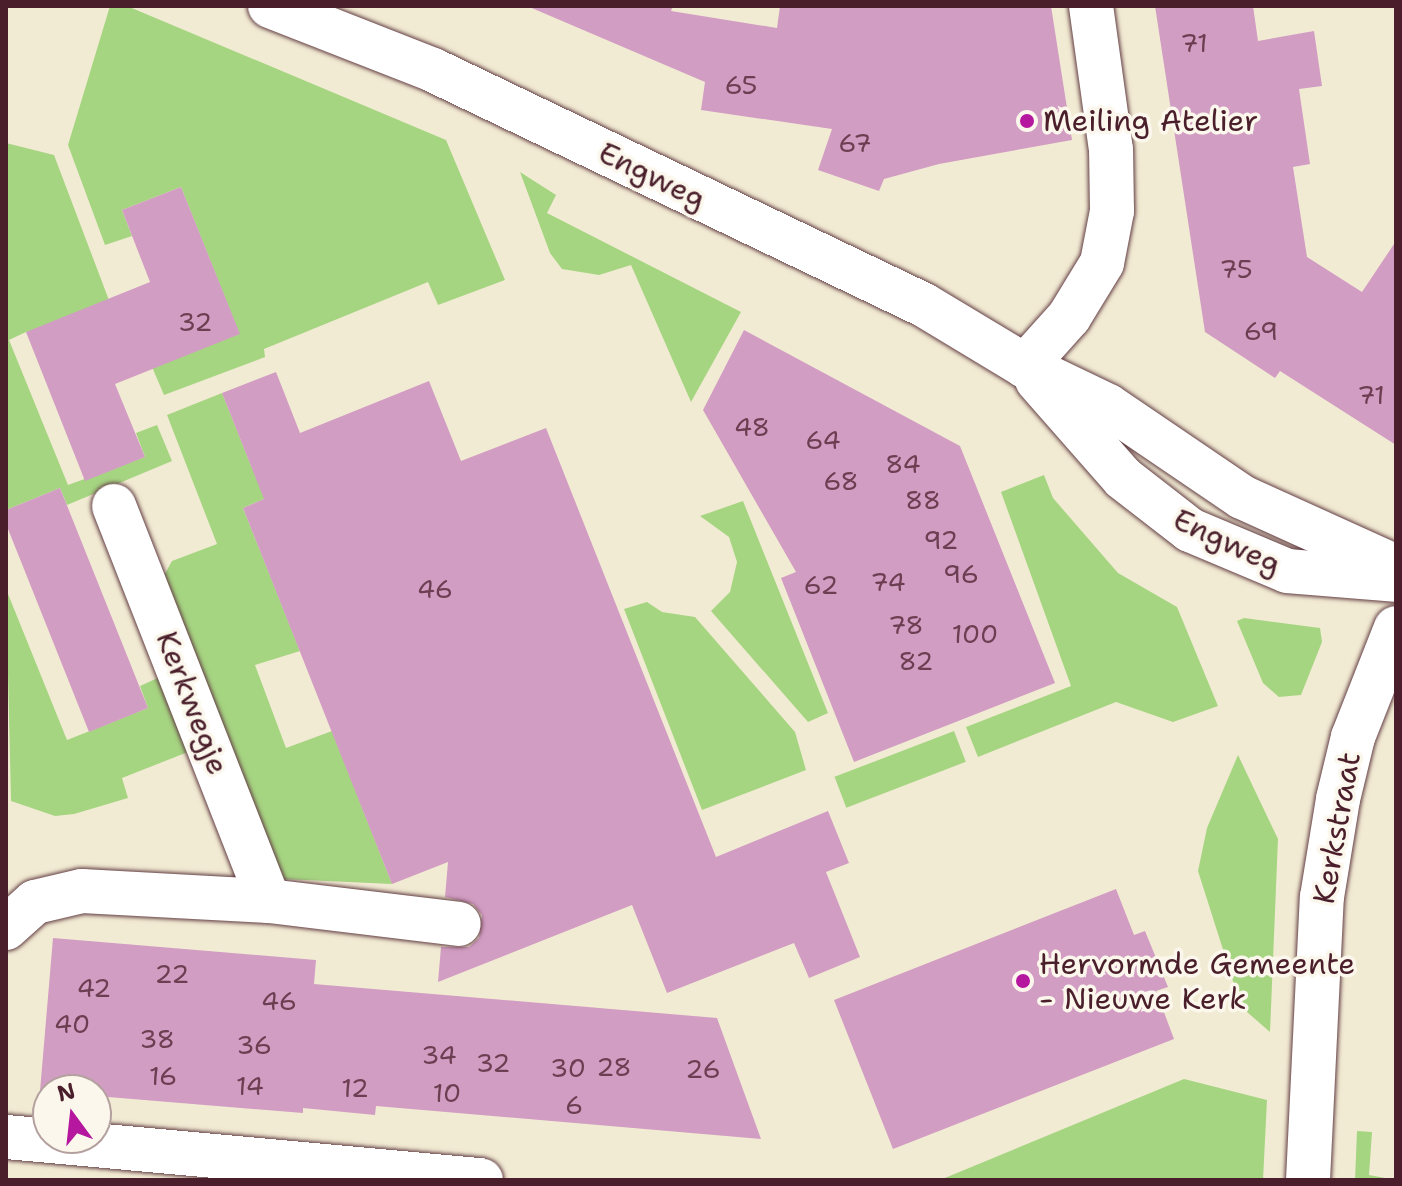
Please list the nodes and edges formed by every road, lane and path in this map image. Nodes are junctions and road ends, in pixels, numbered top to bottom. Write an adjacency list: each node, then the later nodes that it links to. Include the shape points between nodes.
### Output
1 (270, 6): 3 (street, Engweg, via 433,70 924,305)
2 (1091, 6): 3 (street, via 1111,150 1110,224 1102,263 1069,317)
3 (1025, 366): 5 (street, Engweg, via 1108,406 1242,497); 6 (street, Engweg, via 1123,478 1190,530 1287,571)
4 (114, 506): 8 (street, Kerkwegje)
5 (1396, 567)
6 (1396, 580)
7 (1396, 628): 13 (street, Kerkstraat, via 1353,737 1322,897)
8 (269, 901): 9 (street); 10 (street, via 60,893 35,902)
9 (459, 924)
10 (6, 928)
11 (6, 1137): 12 (street)
12 (481, 1180)
13 (1308, 1180)

